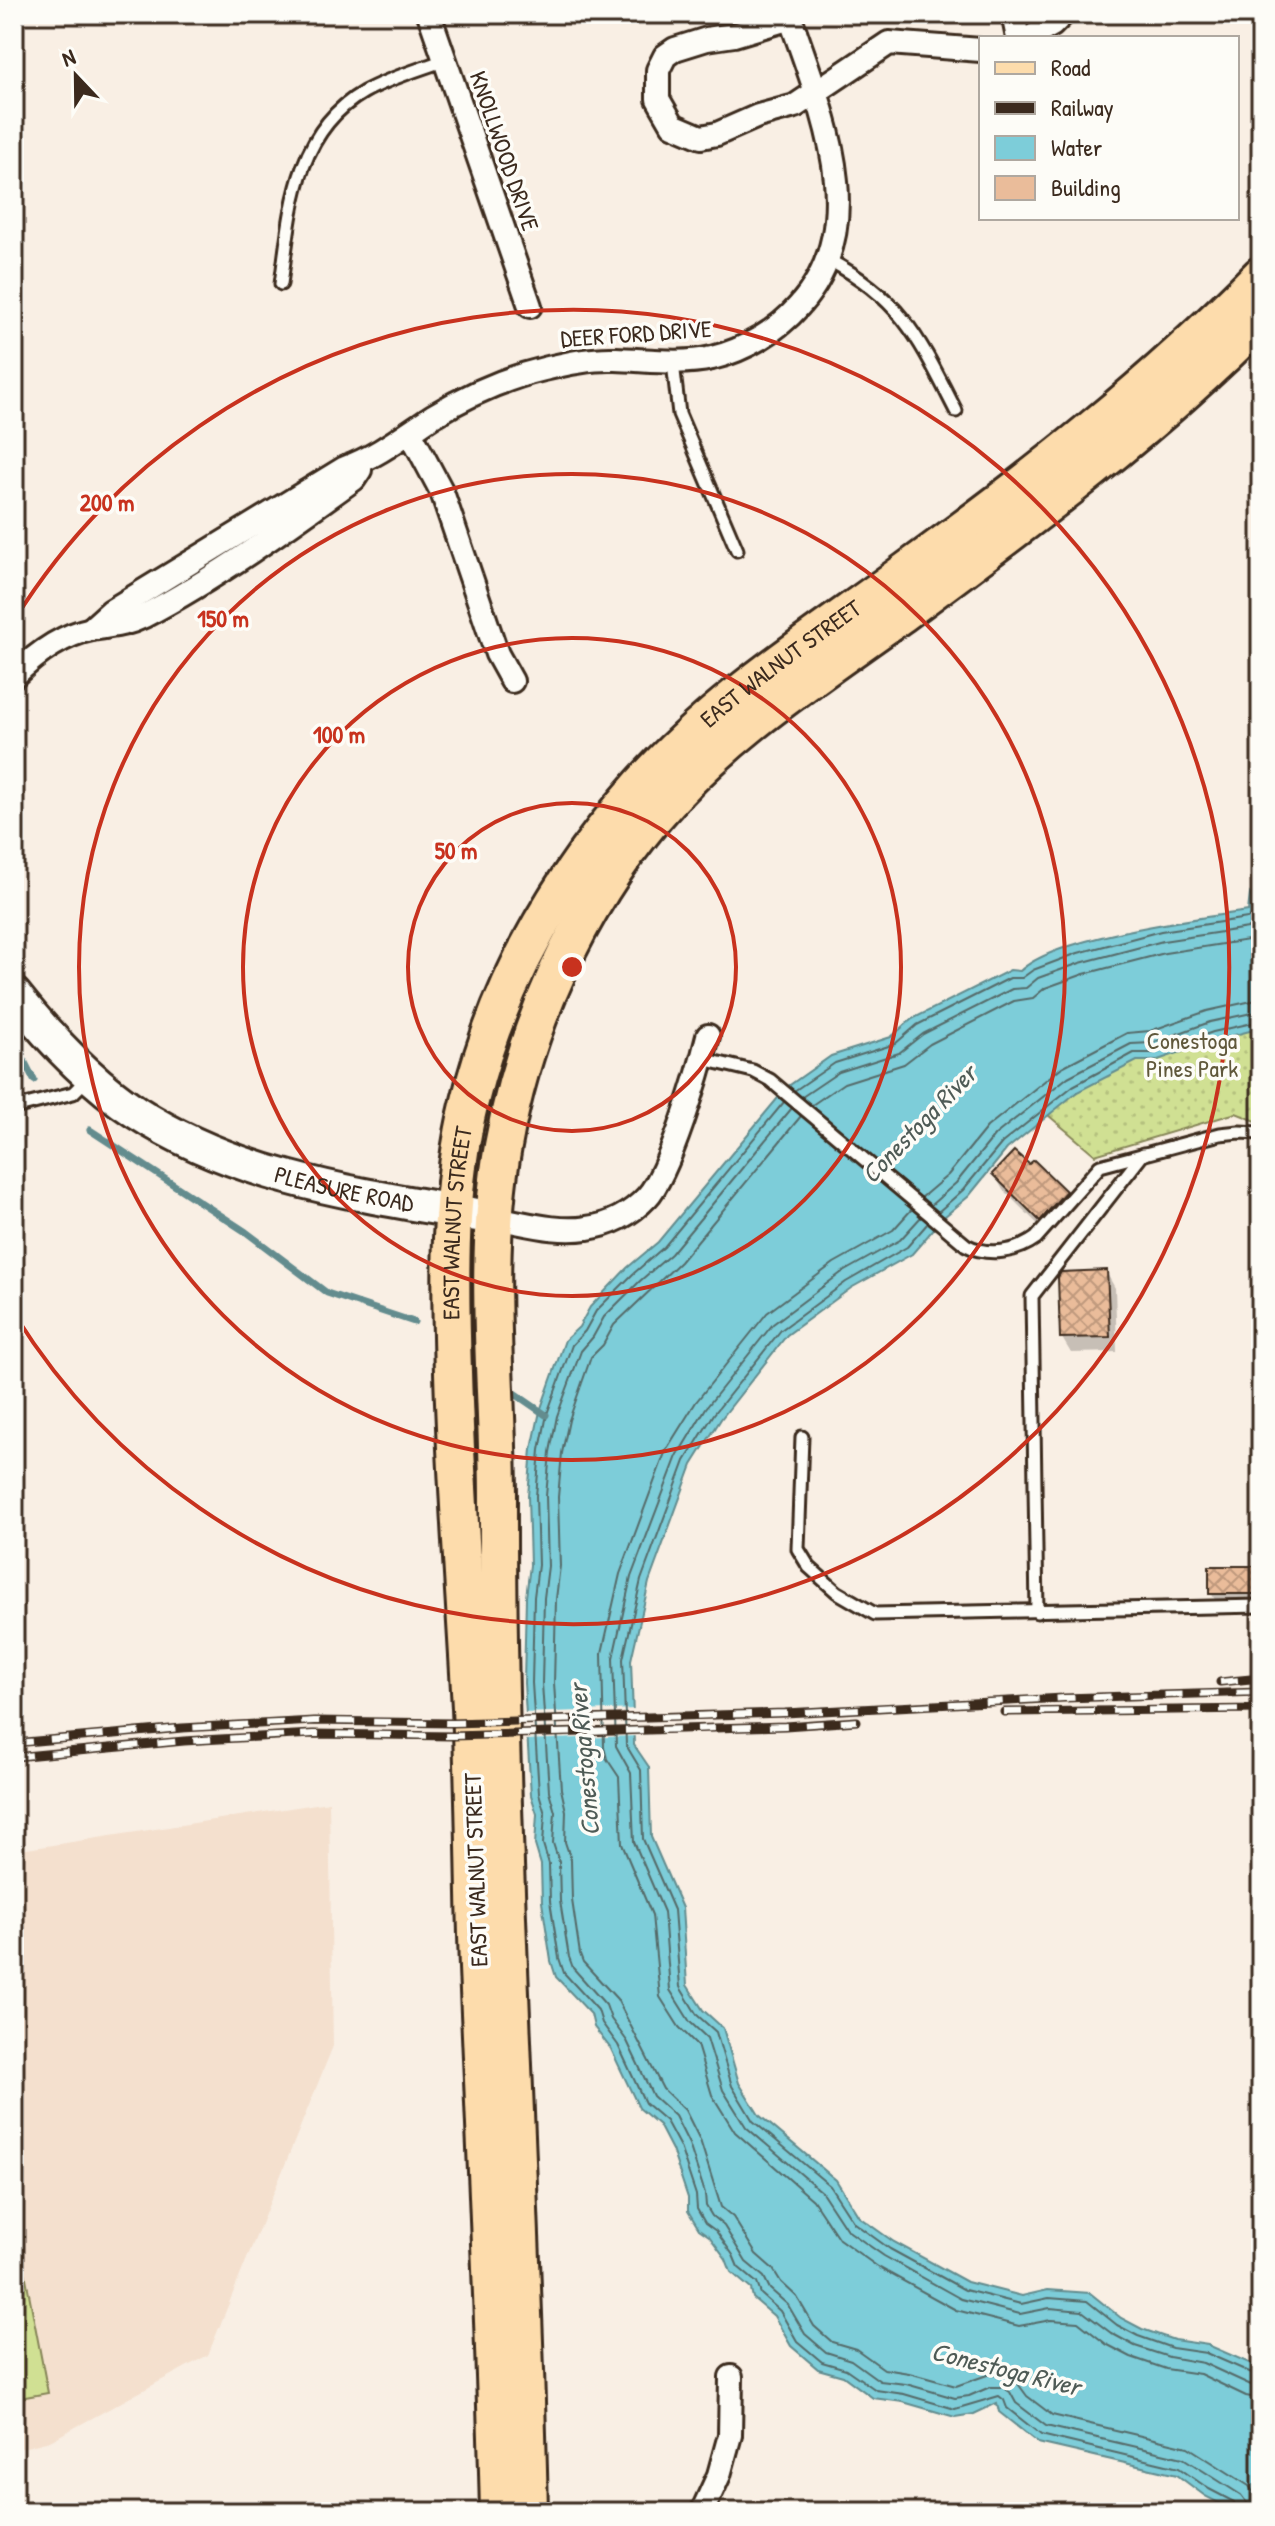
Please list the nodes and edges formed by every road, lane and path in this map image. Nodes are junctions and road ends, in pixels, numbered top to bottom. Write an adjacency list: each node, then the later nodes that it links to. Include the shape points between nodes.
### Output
1 (429, 14): 8 (street, KNOLLWOOD DRIVE)
2 (1013, 14): 5 (street)
3 (1063, 14): 6 (street)
4 (790, 16): 9 (street, DEER FORD DRIVE); 9 (street, via 675,49 658,70 658,99 673,125 701,137 795,106)
5 (1018, 36)
6 (1033, 36)
7 (979, 50): 9 (street, via 889,43)
8 (445, 60): 12 (lane, via 362,93 337,111 318,135 294,193); 13 (street, KNOLLWOOD DRIVE)
9 (815, 94): 10 (street, DEER FORD DRIVE, via 838,189)
10 (829, 260): 15 (street, DEER FORD DRIVE, via 809,294 763,337 713,358); 16 (lane, via 869,284 902,317)
11 (1261, 275): 28 (main road, EAST WALNUT STREET, via 1085,436 742,692 684,740 637,790 567,880 505,993 469,1103)
12 (281, 284)
13 (530, 306)
14 (1261, 319): 29 (main road, EAST WALNUT STREET, via 1069,489 732,739 657,814 594,903 544,1007 510,1112)
15 (673, 363): 17 (street, DEER FORD DRIVE, via 612,358 542,369 467,398); 18 (lane, via 679,414)
16 (956, 411)
17 (410, 432): 19 (street, DEER FORD DRIVE, via 111,611 91,629 45,650); 20 (street, via 442,492 497,654)
18 (737, 550)
19 (14, 676)
20 (512, 681)
21 (14, 994): 24 (street, PLEASURE ROAD)
22 (708, 1036): 23 (street, PLEASURE ROAD)
23 (703, 1059): 27 (lane, via 770,1080 976,1251 1018,1248 1036,1238 1100,1166); 29 (street, PLEASURE ROAD, via 664,1169 637,1206 613,1221 584,1229)
24 (91, 1076): 25 (lane, via 73,1093); 28 (street, PLEASURE ROAD, via 164,1129 240,1164 325,1187)
25 (14, 1108)
26 (1261, 1133): 27 (lane, via 1220,1134)
27 (1144, 1153): 32 (lane, via 1032,1296)
28 (453, 1210): 29 (street, PLEASURE ROAD); 34 (main road, EAST WALNUT STREET, via 450,1287 457,1496 471,1712)
29 (495, 1218): 35 (main road, EAST WALNUT STREET, via 498,1692)
30 (802, 1437): 32 (lane, via 798,1549 837,1592 875,1614)
31 (1261, 1606): 32 (lane)
32 (1037, 1612)
33 (731, 2377): 36 (street, via 730,2435)
34 (499, 2512)
35 (529, 2512)
36 (702, 2512)

